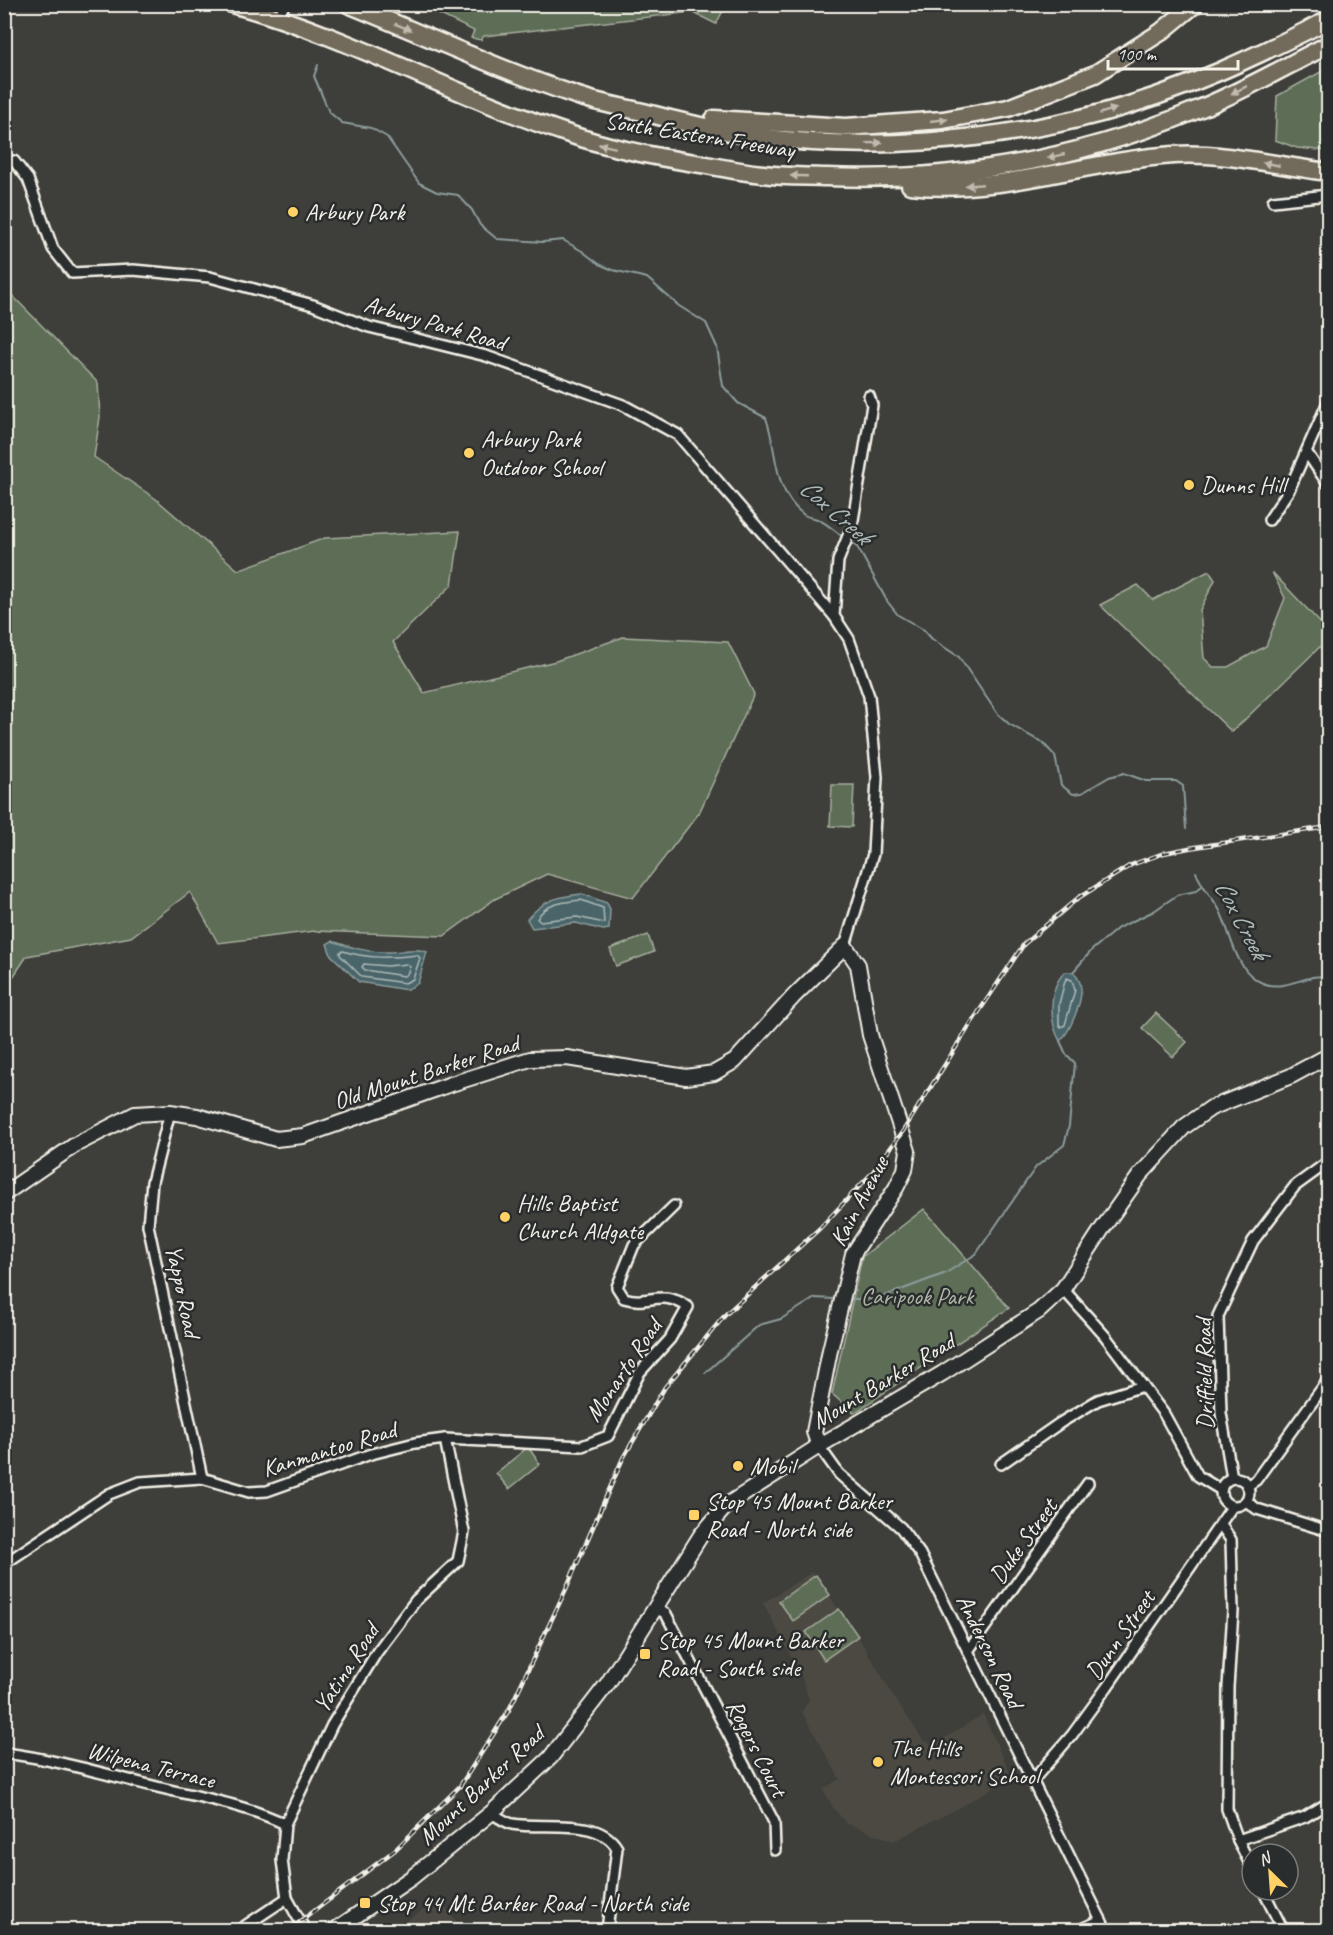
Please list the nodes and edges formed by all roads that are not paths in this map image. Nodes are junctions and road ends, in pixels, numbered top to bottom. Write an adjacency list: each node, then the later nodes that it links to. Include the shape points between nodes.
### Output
1 (232, 4): 4 (highway, South Eastern Freeway)
2 (348, 4): 7 (highway, South Eastern Freeway, one-way to 7, via 580,97)
3 (1195, 4): 7 (highway, one-way to 3, via 846,127 943,120 1008,108 1095,74 1161,32)
4 (282, 12): 10 (highway, South Eastern Freeway, one-way to 4, via 766,175 592,142 504,111 339,41)
5 (1329, 20): 7 (highway, South Eastern Freeway, one-way to 5, via 753,136 833,143 988,136 1100,113 1158,96 1235,66)
6 (1329, 45): 10 (highway, South Eastern Freeway, one-way to 10, via 1194,111 1055,157 974,172)
7 (650, 114)
8 (4, 161): 18 (street, Arbury Park Road, via 14,161 28,179 53,249 72,273 134,270 210,277 313,305 369,327 486,356 622,405 678,435)
9 (1329, 172): 10 (highway, one-way to 10, via 1232,156 1174,155 1025,180 941,188)
10 (840, 178)
11 (1329, 195): 12 (street)
12 (1273, 201)
13 (869, 396): 18 (street, via 872,405 852,526 840,553)
14 (1329, 402): 15 (street)
15 (1307, 453): 16 (street); 17 (street)
16 (1329, 484)
17 (1269, 520)
18 (834, 616): 19 (street, Old Mount Barker Road, via 849,639 869,696 877,777 873,854)
19 (845, 946): 21 (main road, Old Mount Barker Road, via 735,1060 714,1073 686,1077 576,1059 530,1059 303,1136 276,1138); 30 (main road, Kain Avenue, via 858,965 870,1035 909,1151 896,1188 853,1254 814,1432)
20 (1329, 1056): 25 (main road, Mount Barker Road, via 1211,1108 1184,1127 1140,1175)
21 (170, 1112): 23 (main road, Old Mount Barker Road, via 135,1114 75,1145); 32 (street, Yappo Road, via 152,1182 148,1225)
22 (1329, 1162): 33 (street, Driffield Road, via 1295,1186 1253,1241 1218,1316 1221,1413)
23 (4, 1194)
24 (674, 1206): 29 (street, Monarto Road, via 634,1245 617,1287 624,1298 635,1301 661,1296 688,1307 670,1338 640,1372 608,1436)
25 (1063, 1289): 27 (street); 30 (main road, Mount Barker Road, via 1039,1311 943,1373)
26 (1329, 1380): 35 (street, via 1256,1480)
27 (1143, 1386): 31 (street, via 1098,1400); 36 (street, via 1164,1414 1198,1476)
28 (445, 1439): 29 (street, Kanmantoo Road); 32 (street, Kanmantoo Road, via 371,1454 267,1491 249,1492); 48 (street, Yatina Road, via 464,1532 458,1562 416,1600 377,1652 332,1725)
29 (582, 1446)
30 (819, 1446): 42 (main road, Mount Barker Road, via 727,1505 701,1535); 43 (street, Anderson Road, via 839,1474 901,1528 920,1554)
31 (1001, 1464)
32 (202, 1478): 41 (street, Kanmantoo Road, via 140,1482 109,1494)
33 (1232, 1478): 35 (street, via 1241,1479); 36 (street)
34 (1088, 1483): 43 (street, Duke Street)
35 (1247, 1486): 37 (street)
36 (1221, 1490): 38 (street, via 1223,1501)
37 (1246, 1501): 38 (street); 40 (street, via 1257,1509)
38 (1232, 1507): 39 (street, Dunn Street)
39 (1221, 1525): 45 (street, Dunn Street, via 1079,1725); 49 (street, via 1232,1546 1227,1809)
40 (1329, 1531)
41 (4, 1564)
42 (656, 1608): 47 (main road, Mount Barker Road, via 608,1683 550,1758); 51 (street, Rogers Court, via 666,1614 774,1822)
43 (968, 1651): 45 (street, Anderson Road)
44 (4, 1753): 48 (street, Wilpena Terrace, via 34,1756 265,1814)
45 (1033, 1780): 54 (street, Anderson Road)
46 (1329, 1803): 49 (street, via 1305,1817)
47 (491, 1813): 57 (main road, Mount Barker Road, via 411,1878); 58 (street, via 510,1823 587,1829 611,1838 617,1848)
48 (285, 1824): 52 (street, Yatina Road, via 282,1860)
49 (1238, 1840): 50 (street)
50 (1240, 1844)
51 (775, 1850)
52 (288, 1898): 55 (street); 56 (street, Yatina Road)
53 (1269, 1902): 61 (street)
54 (1101, 1920): 59 (street); 60 (street, Anderson Road)
55 (239, 1930)
56 (305, 1930)
57 (335, 1930)
58 (607, 1930)
59 (1079, 1930)
60 (1106, 1930)
61 (1283, 1930)

